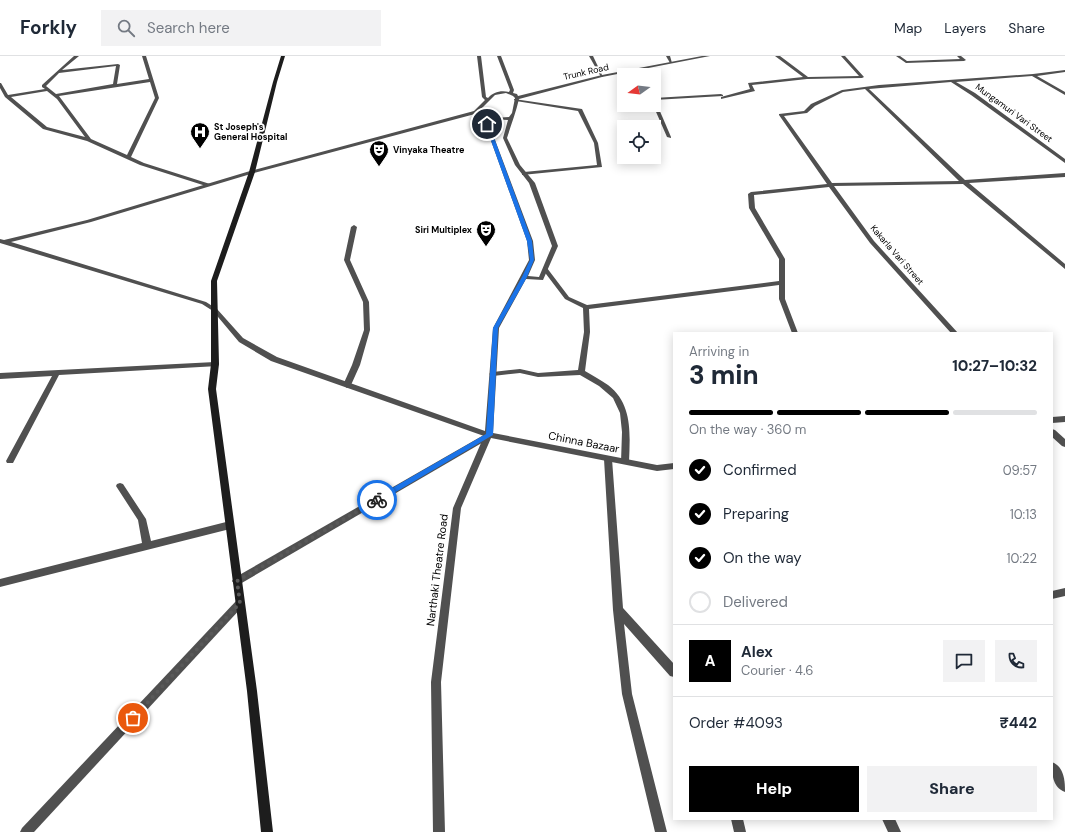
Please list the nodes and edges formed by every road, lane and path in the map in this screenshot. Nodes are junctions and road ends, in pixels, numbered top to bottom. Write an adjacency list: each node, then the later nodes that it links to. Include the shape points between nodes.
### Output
1 (77, 56): 16 (street)
2 (144, 56): 22 (street)
3 (283, 56): 46 (main road)
4 (479, 56): 36 (street, via 484,97)
5 (499, 56): 31 (street, via 512,90)
6 (591, 56): 19 (street)
7 (668, 56): 13 (street)
8 (708, 56): 13 (street, Trunk Road)
9 (777, 56): 21 (street)
10 (843, 56): 20 (street)
11 (898, 56): 12 (street, via 906,62 964,60)
12 (959, 56)
13 (672, 62): 14 (street, Trunk Road)
14 (645, 68)
15 (1065, 71): 18 (street)
16 (58, 72): 27 (street, via 118,65); 30 (street, via 43,86)
17 (617, 74): 19 (street, Trunk Road)
18 (1034, 75): 24 (street); 32 (street)
19 (602, 76): 35 (street, Trunk Road)
20 (862, 77): 21 (street); 23 (street)
21 (807, 78): 37 (street, via 749,84 753,90 722,96)
22 (152, 80): 27 (street); 44 (street, via 157,98)
23 (868, 80)
24 (952, 81): 28 (street); 45 (street, Mungamuri Vari Street)
25 (873, 83): 28 (street)
26 (0, 84): 34 (street)
27 (115, 85): 33 (street)
28 (879, 86): 29 (street)
29 (866, 88): 49 (street); 50 (street, Kakarla Vari Street, via 842,91 813,105 805,112 781,115)
30 (48, 90): 33 (street); 34 (street)
31 (510, 94): 35 (street); 36 (street, via 496,93)
32 (1065, 94)
33 (55, 95): 43 (street)
34 (7, 96): 43 (street, via 45,128)
35 (516, 99): 40 (street); 47 (street, via 580,110 596,142 600,166)
36 (488, 100): 38 (street)
37 (661, 100)
38 (476, 112): 41 (street); 46 (street)
39 (659, 112): 42 (street)
40 (511, 118): 41 (street); 47 (street, via 505,138)
41 (488, 119): 56 (street, Narthaki Theatre Road, via 487,124 530,241 532,260)
42 (669, 137)
43 (89, 140): 44 (street)
44 (128, 158): 51 (street)
45 (1065, 161)
46 (252, 172): 51 (street); 59 (main road, via 214,281)
47 (524, 174): 55 (street, via 532,184 555,246)
48 (1065, 175): 49 (street)
49 (964, 182): 50 (street); 54 (street)
50 (830, 185): 57 (street, via 751,194 752,208 782,259); 61 (street, Kakarla Vari Street, via 872,242)
51 (208, 186): 53 (street, via 88,221)
52 (354, 227): 67 (street, via 347,260 366,302 367,330)
53 (2, 241): 59 (street, via 204,303)
54 (1065, 267)
55 (545, 269): 56 (street, via 541,279); 58 (street, via 567,298)
56 (524, 277): 65 (street, Narthaki Theatre Road, via 496,328)
57 (782, 283): 58 (street); 60 (street, via 782,299)
58 (586, 306): 63 (street, via 587,332)
59 (215, 310): 62 (main road); 67 (street, Chinna Bazaar, via 241,340 274,359)
60 (795, 332)
61 (954, 332)
62 (215, 364): 64 (street); 78 (main road, via 212,389)
63 (581, 372): 65 (street, via 538,375 520,371); 75 (street, via 607,388 617,398 626,419)
64 (57, 373): 66 (street); 74 (street)
65 (493, 374): 71 (street, Narthaki Theatre Road)
66 (0, 376)
67 (347, 385): 71 (street, Chinna Bazaar)
68 (1065, 419): 69 (street)
69 (1053, 420)
70 (1053, 433): 72 (street)
71 (490, 435): 73 (street, Chinna Bazaar); 80 (street); 93 (street, Narthaki Theatre Road, via 457,508 436,682)
72 (1065, 444)
73 (608, 459): 75 (street, Chinna Bazaar); 85 (street)
74 (10, 461)
75 (625, 462): 76 (street, Chinna Bazaar, via 657,468)
76 (673, 466)
77 (120, 486): 79 (street, via 142,519)
78 (230, 525): 79 (street); 80 (main road)
79 (147, 546): 81 (street)
80 (237, 581): 84 (main road)
81 (0, 583)
82 (1065, 592): 83 (street)
83 (1053, 595)
84 (240, 603): 91 (street); 92 (main road)
85 (618, 610): 86 (street); 94 (street, via 626,694)
86 (673, 671)
87 (1053, 769): 88 (street)
88 (1065, 786)
89 (737, 820): 95 (street)
90 (889, 820): 96 (street)
91 (26, 832)
92 (267, 832)
93 (439, 832)
94 (661, 832)
95 (740, 832)
96 (896, 832)

